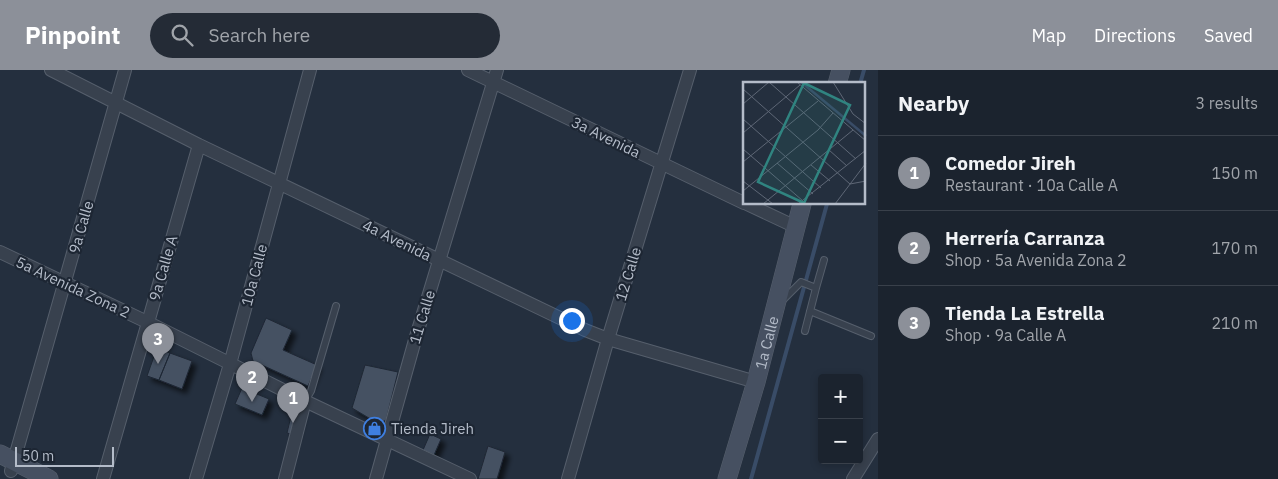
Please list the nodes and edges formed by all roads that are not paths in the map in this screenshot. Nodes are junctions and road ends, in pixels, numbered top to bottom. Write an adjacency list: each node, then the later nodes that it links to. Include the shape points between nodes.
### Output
1 (50, 70): 7 (street, 4a Avenida)
2 (125, 70): 7 (street, 9a Calle)
3 (310, 70): 10 (street, 10a Calle)
4 (468, 70): 6 (street, 3a Avenida)
5 (690, 70): 9 (street, 12 Calle)
6 (495, 76): 9 (street, 3a Avenida); 16 (street, 11 Calle)
7 (116, 104): 8 (street, 4a Avenida); 18 (street, 9a Calle)
8 (199, 145): 10 (street, 4a Avenida); 23 (street, 9a Calle A)
9 (661, 164): 11 (street, 3a Avenida); 26 (street, 12 Calle)
10 (279, 182): 16 (street, 4a Avenida); 27 (street, 10a Calle)
11 (743, 202)
12 (749, 205): 14 (street, 3a Avenida)
13 (802, 205): 14 (street, 1a Calle)
14 (796, 227): 21 (street, 1a Calle)
15 (0, 252): 18 (street, 5a Avenida Zona 2)
16 (438, 260): 26 (street, 4a Avenida); 30 (street, 11 Calle)
17 (824, 260): 19 (lane)
18 (65, 284): 23 (street, 5a Avenida Zona 2); 32 (street, 9a Calle)
19 (814, 287): 21 (lane, via 801,282); 22 (lane)
20 (336, 306): 29 (lane, via 311,391)
21 (775, 309): 28 (street, 1a Calle)
22 (810, 310): 24 (lane); 25 (lane)
23 (148, 322): 27 (street, 5a Avenida Zona 2); 34 (street, 9a Calle A)
24 (805, 331)
25 (871, 336)
26 (608, 339): 28 (street, 4a Avenida); 39 (street, 12 Calle)
27 (230, 364): 29 (street, 5a Avenida Zona 2); 35 (street, 10a Calle)
28 (756, 382): 40 (street, 1a Calle)
29 (305, 401): 30 (street, 5a Avenida Zona 2); 36 (street)
30 (387, 439): 37 (street, 11 Calle); 38 (street, 5a Avenida Zona 2)
31 (878, 439): 41 (street)
32 (11, 466): 33 (street)
33 (50, 479)
34 (103, 479)
35 (196, 479)
36 (285, 479)
37 (376, 479)
38 (470, 479)
39 (568, 479)
40 (727, 479)
41 (853, 479)

